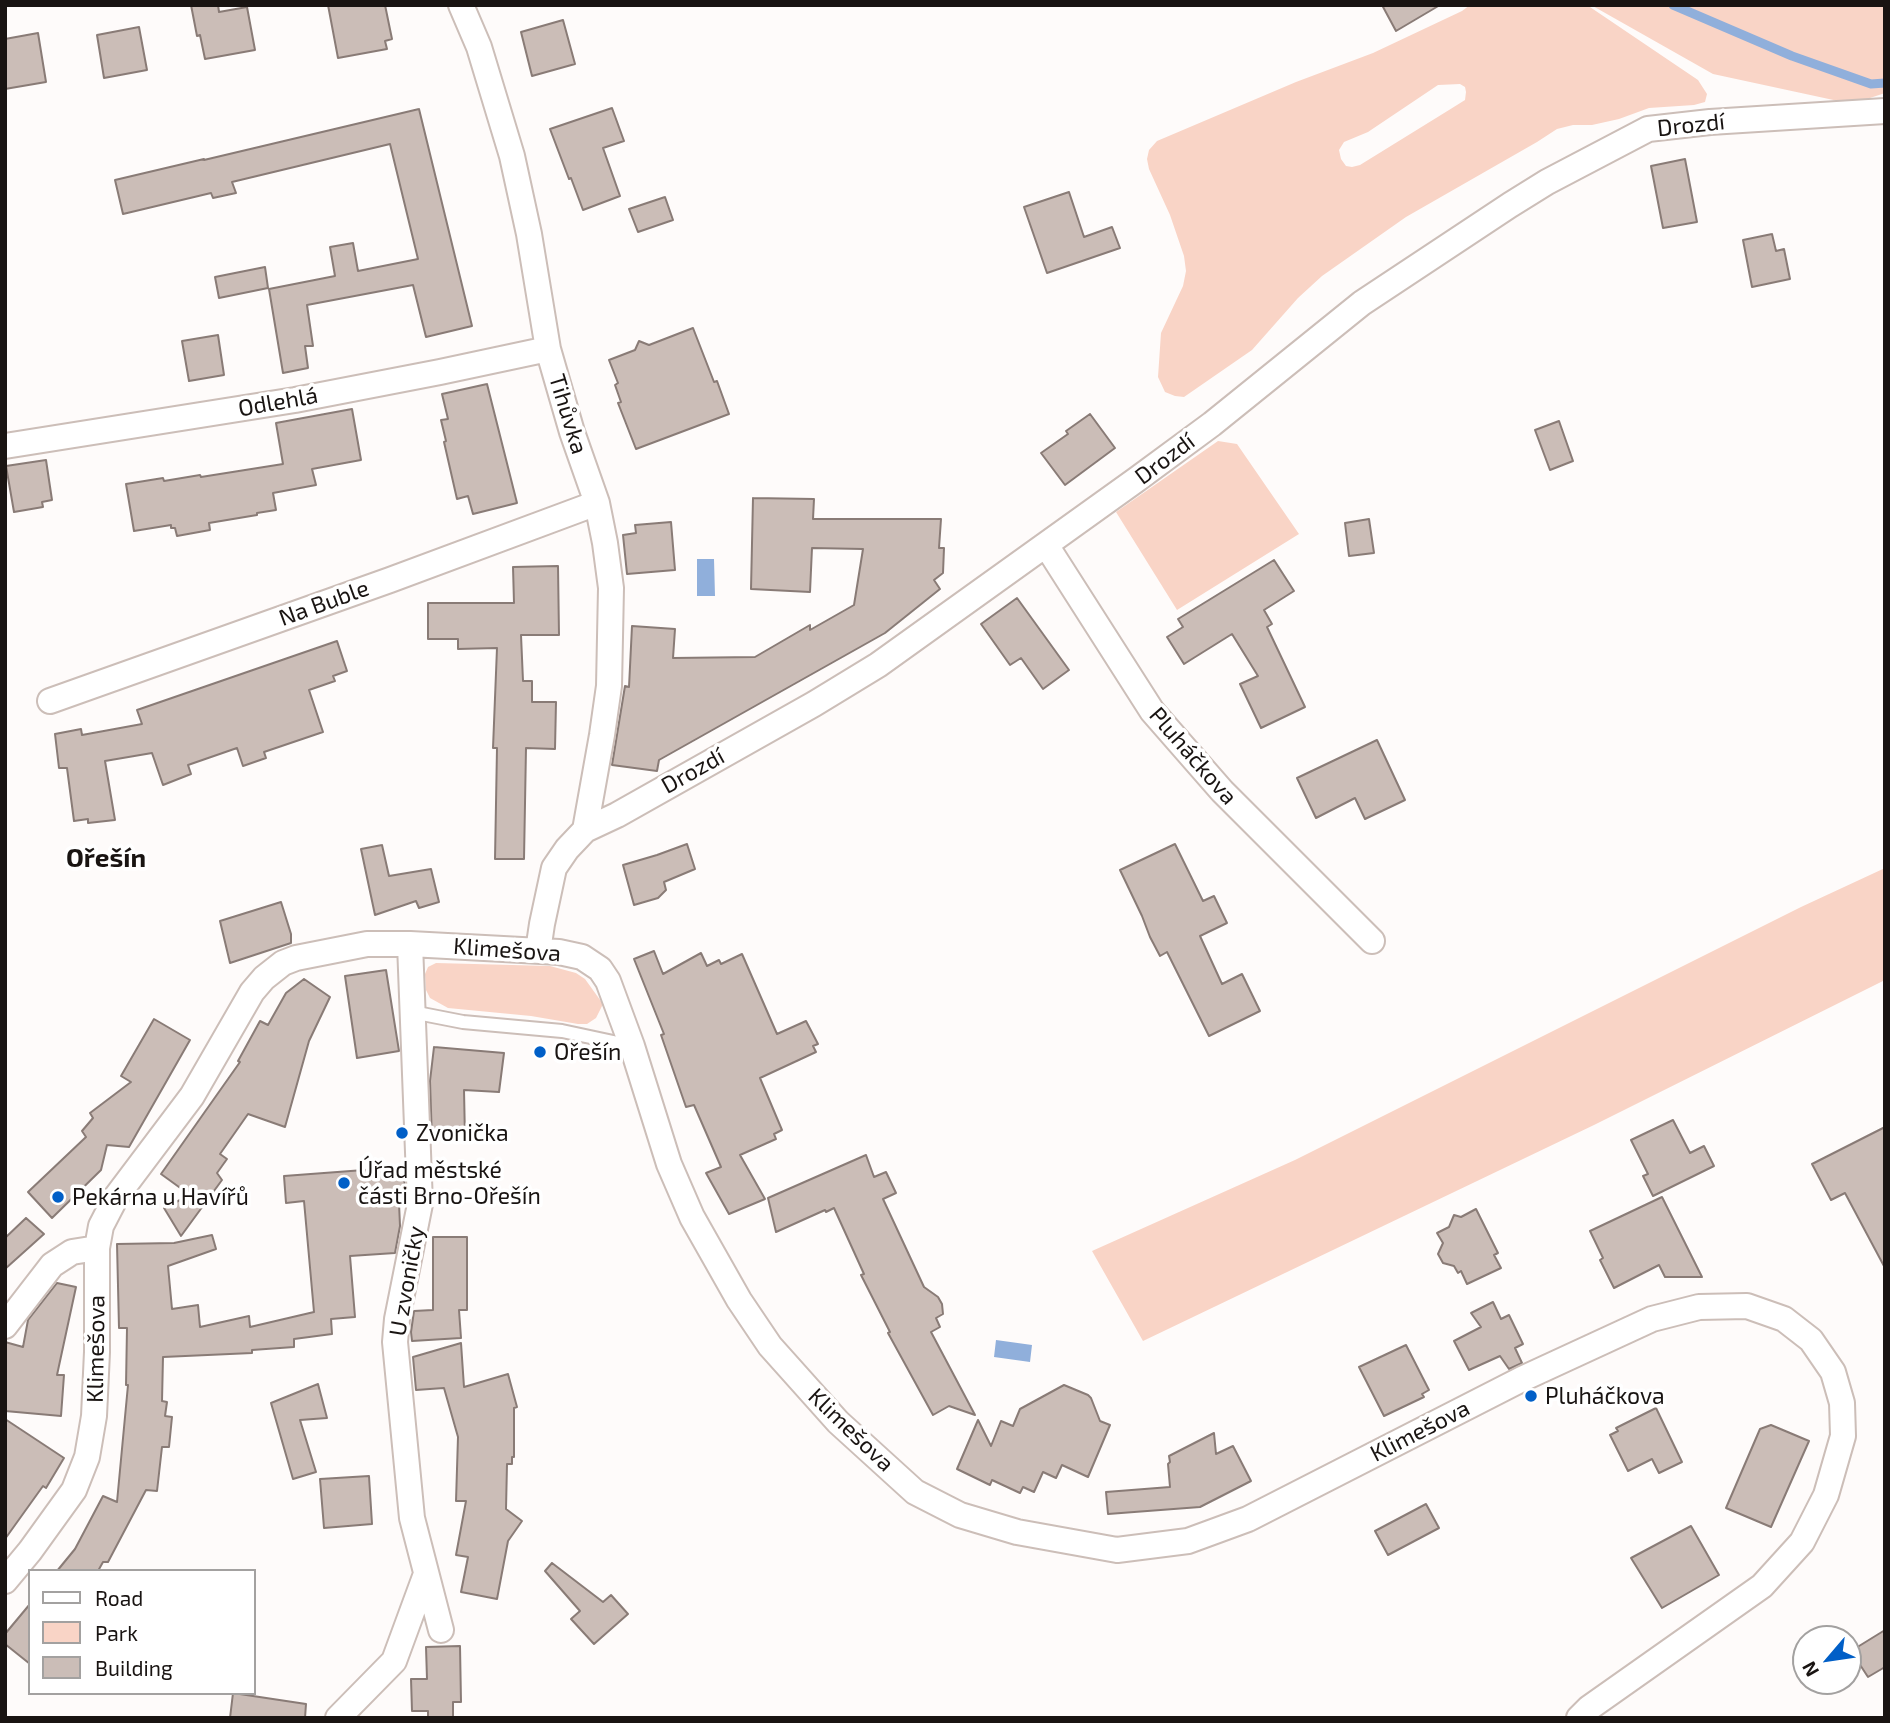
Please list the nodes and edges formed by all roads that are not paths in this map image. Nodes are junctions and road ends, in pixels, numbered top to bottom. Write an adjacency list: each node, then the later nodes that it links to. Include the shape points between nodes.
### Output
1 (461, 5): 3 (street, Tihůvka, via 512,156)
2 (1885, 111): 6 (street, Drozdí, via 1648,128 1538,187 1362,303 1212,424)
3 (548, 349): 4 (street, Odlehlá, via 295,400); 5 (street, Tihůvka)
4 (5, 446)
5 (597, 503): 7 (street, Na Buble); 8 (street, Tihůvka, via 611,588 611,633 609,686)
6 (1046, 545): 8 (street, Drozdí, via 878,665); 9 (street, Pluháčkova, via 1152,711 1222,791)
7 (50, 701)
8 (585, 830): 11 (street, Drozdí, via 554,868)
9 (1372, 941)
10 (410, 944): 11 (street, Klimešova); 12 (street, U zvoničky); 14 (street, Klimešova, via 367,944 296,958 264,978 192,1096 116,1197 101,1226)
11 (538, 951): 13 (street, Klimešova, via 582,957 600,969)
12 (412, 1012): 13 (lane, via 463,1022 562,1031); 16 (street, U zvoničky, via 421,1204 395,1342 412,1518)
13 (632, 1046): 20 (street, Klimešova, via 669,1164 692,1217 738,1300 771,1346 838,1422 915,1492 960,1516 1017,1532 1117,1550 1188,1541 1248,1519 1652,1319 1699,1307 1746,1306 1784,1319 1811,1340 1833,1372 1842,1403 1843,1436 1826,1495 1802,1542 1762,1586)
14 (97, 1248): 15 (street, via 72,1252 52,1265); 17 (street, Klimešova, via 94,1416 87,1457 74,1490)
15 (5, 1326)
16 (426, 1574): 18 (street, U zvoničky); 19 (street, via 394,1661)
17 (5, 1581)
18 (441, 1630)
19 (338, 1718)
20 (1579, 1718)

